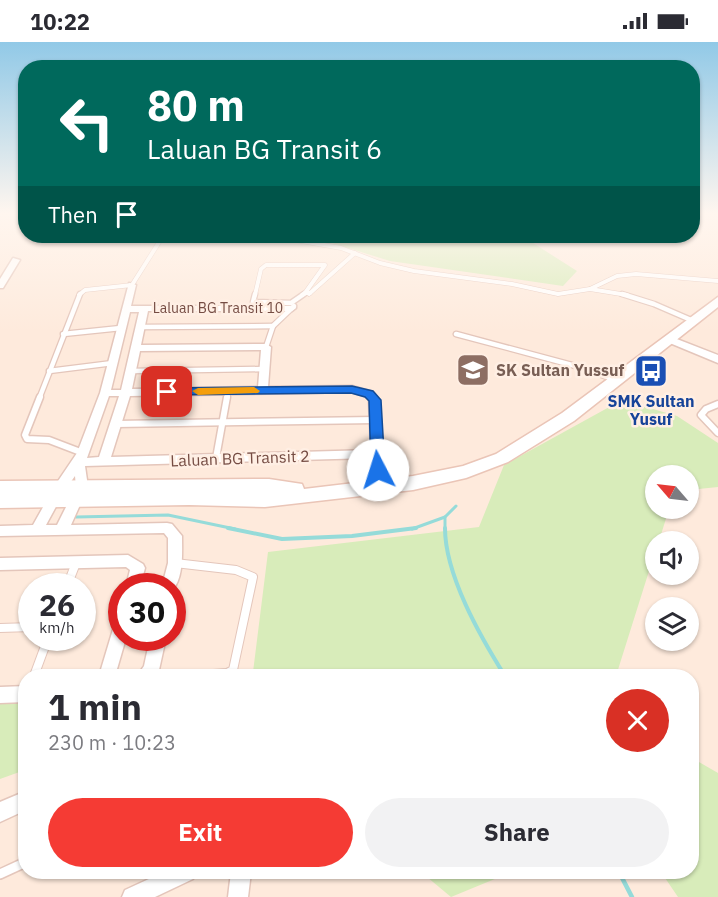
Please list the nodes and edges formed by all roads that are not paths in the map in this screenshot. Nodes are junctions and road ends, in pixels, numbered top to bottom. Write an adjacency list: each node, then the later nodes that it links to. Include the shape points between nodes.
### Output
1 (153, 252): 7 (lane)
2 (352, 252): 3 (lane)
3 (355, 253): 9 (lane, via 414,271 558,294); 10 (lane)
4 (16, 260): 5 (street)
5 (5, 272): 8 (street)
6 (718, 281): 9 (lane, via 636,274 617,276)
7 (132, 285): 13 (street); 19 (lane, via 82,291)
8 (0, 286)
9 (590, 288): 15 (lane, via 635,298)
10 (308, 293): 10 (lane, via 291,303 254,302 261,269 266,265 325,265); 12 (lane)
11 (718, 301): 15 (main road)
12 (292, 308): 14 (street, Laluan BG Transit 10); 16 (lane)
13 (126, 309): 14 (street, Laluan BG Transit 10); 18 (street)
14 (144, 309): 17 (street)
15 (691, 320): 21 (main road)
16 (273, 326): 17 (lane); 22 (lane)
17 (140, 327): 23 (street)
18 (121, 328): 19 (lane); 25 (street)
19 (63, 334): 27 (lane)
20 (456, 334): 29 (lane)
21 (669, 339): 24 (street); 29 (main road)
22 (266, 347): 23 (street); 26 (street)
23 (136, 348): 28 (street)
24 (718, 359)
25 (113, 363): 27 (lane); 33 (street)
26 (264, 369): 28 (lane); 30 (street)
27 (49, 371): 40 (lane, via 25,435 27,439 50,440)
28 (131, 371): 32 (street)
29 (615, 380): 44 (main road, via 568,417 502,458 466,472)
30 (263, 390): 31 (street); 35 (street, via 359,391 375,400)
31 (228, 391): 32 (street); 36 (lane)
32 (126, 392): 33 (street); 37 (street)
33 (105, 393): 40 (street)
34 (718, 404): 38 (lane, via 701,416)
35 (375, 420): 36 (lane); 39 (street)
36 (223, 422): 37 (lane); 41 (lane)
37 (116, 424): 42 (street)
38 (718, 433)
39 (376, 454): 41 (street, Laluan BG Transit 2); 43 (street)
40 (81, 458): 42 (street, Laluan BG Transit 2); 47 (street); 48 (street)
41 (216, 458): 42 (street, Laluan BG Transit 2)
42 (103, 462)
43 (378, 470): 44 (street); 46 (street, via 369,483)
44 (403, 484): 46 (main road)
45 (0, 488): 47 (main road)
46 (358, 489): 48 (main road, via 265,500)
47 (56, 494): 48 (main road); 49 (main road); 51 (street)
48 (78, 494): 50 (street)
49 (0, 501)
50 (62, 529): 51 (street); 54 (street, via 167,528 175,536)
51 (37, 530): 52 (street)
52 (0, 531)
53 (76, 563): 55 (street); 56 (lane); 57 (street, via 128,561 138,567)
54 (175, 563): 58 (street); 67 (lane, via 236,570 253,577)
55 (0, 564)
56 (72, 573)
57 (136, 573)
58 (172, 573)
59 (18, 627): 60 (lane)
60 (0, 628)
61 (43, 651): 64 (lane)
62 (114, 651): 65 (street)
63 (155, 651): 66 (street)
64 (37, 669)
65 (109, 669)
66 (151, 669)
67 (233, 669)
68 (18, 694): 69 (street)
69 (0, 695)
70 (18, 804): 71 (street)
71 (0, 812)
72 (18, 866): 73 (lane)
73 (0, 874)
74 (171, 879): 76 (street)
75 (240, 879): 77 (street)
76 (132, 897)
77 (238, 897)

